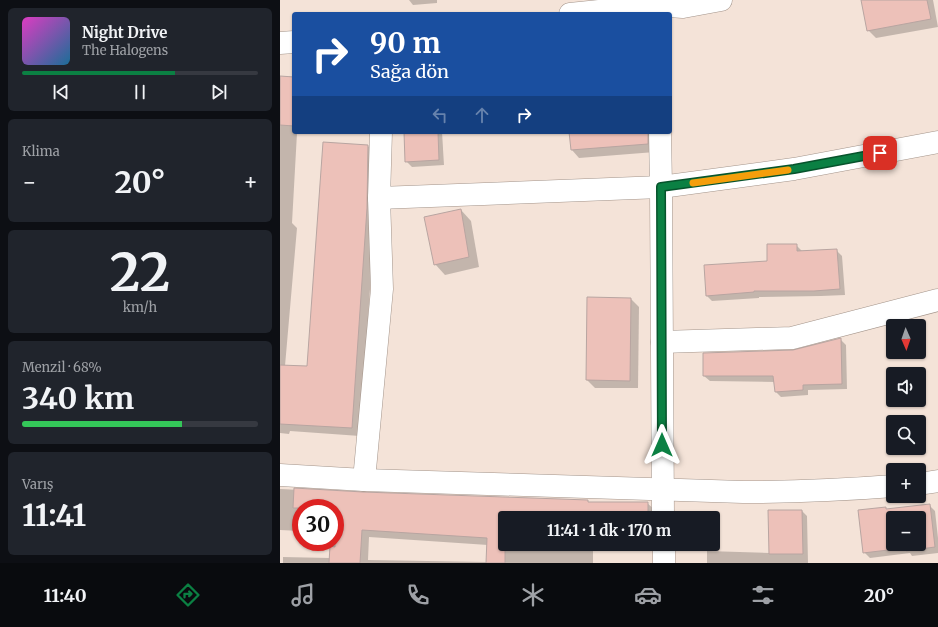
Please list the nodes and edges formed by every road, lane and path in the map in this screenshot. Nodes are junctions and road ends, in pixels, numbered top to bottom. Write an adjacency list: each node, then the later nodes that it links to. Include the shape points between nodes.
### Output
1 (721, 0): 2 (street, via 683,7)
2 (658, 5): 3 (street)
3 (590, 12)
4 (292, 42): 5 (street)
5 (280, 43)
6 (381, 134): 10 (street)
7 (660, 134): 9 (street)
8 (938, 142): 9 (street, via 794,169)
9 (661, 187): 10 (street); 12 (street)
10 (379, 198): 14 (street, via 382,289)
11 (938, 300): 12 (street, via 792,338)
12 (662, 342): 18 (street)
13 (280, 475): 14 (street)
14 (364, 480): 18 (street)
15 (938, 482): 16 (street)
16 (926, 483)
17 (886, 487): 18 (street, via 794,492)
18 (663, 489): 19 (street)
19 (663, 511)
20 (664, 551): 21 (street)
21 (664, 563)

